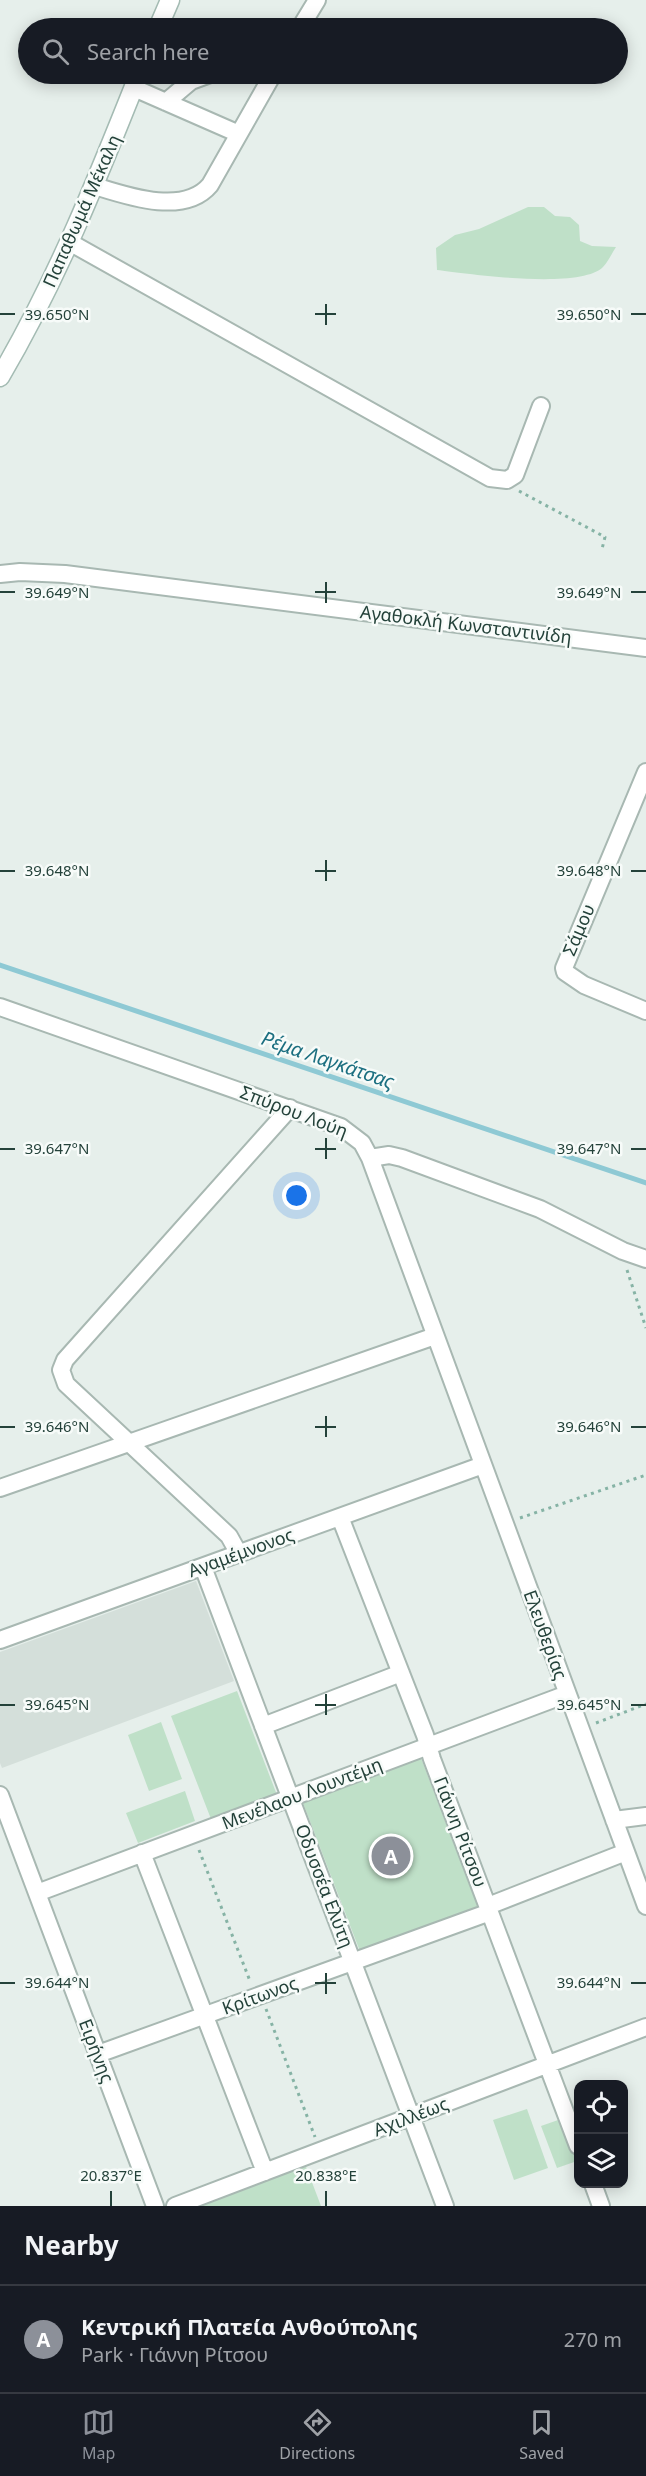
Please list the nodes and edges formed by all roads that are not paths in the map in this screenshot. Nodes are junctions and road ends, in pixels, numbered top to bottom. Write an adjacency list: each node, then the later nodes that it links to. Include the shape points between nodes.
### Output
1 (170, 0): 3 (street)
2 (317, 0): 4 (street)
3 (162, 18)
4 (306, 18)
5 (135, 84): 11 (street, Παπαθωμά Μέκαλη)
6 (140, 84): 9 (street)
7 (187, 84): 9 (street)
8 (265, 84): 10 (street)
9 (166, 102): 10 (street)
10 (239, 134): 11 (street, via 210,185 191,198 150,200)
11 (95, 186): 12 (street, Παπαθωμά Μέκαλη)
12 (71, 243): 13 (street, Παπαθωμά Μέκαλη); 14 (street, via 484,476 507,480 514,475)
13 (0, 377)
14 (541, 406)
15 (0, 574): 16 (street, Αγαθοκλή Κωνσταντινίδη, via 65,574)
16 (646, 648)
17 (646, 772): 19 (street, Σάμου, via 564,968 576,980)
18 (0, 1007): 20 (street, Σπύρου Λούη)
19 (646, 1011)
20 (290, 1108): 21 (street, Σπύρου Λούη, via 348,1130); 24 (street, via 63,1362 61,1375 66,1384)
21 (370, 1158): 22 (street, via 389,1155 413,1162 540,1209 623,1251); 23 (street, Σπύρου Λούη)
22 (646, 1258)
23 (435, 1336): 24 (street); 25 (street, Σπύρου Λούη)
24 (130, 1443): 26 (street); 28 (street, via 229,1536)
25 (483, 1465): 27 (street, Αγαμέμνονoς); 32 (street, Ελευθερίας)
26 (0, 1488)
27 (340, 1517): 28 (street, Αγαμέμνονoς); 31 (street, Γιάννη Ρίτσου)
28 (239, 1554): 29 (street, Αγαμέμνονoς)
29 (202, 1567): 30 (street, Αγαμέμνονoς); 33 (street, Οδυσσέα Ελύτη)
30 (0, 1640)
31 (401, 1673): 33 (street); 34 (street, Γιάννη Ρίτσου)
32 (567, 1694): 34 (street, Μενέλαου Λουντέμη); 38 (street, Ελευθερίας)
33 (263, 1726): 36 (street, Οδυσσέα Ελύτη)
34 (428, 1746): 36 (street, Μενέλαου Λουντέμη); 43 (street, Γιάννη Ρίτσου)
35 (0, 1795): 41 (street, Ειρήνης)
36 (290, 1798): 40 (street, Μενέλαου Λουντέμη); 44 (street, Οδυσσέα Ελύτη)
37 (646, 1816): 38 (street)
38 (614, 1820): 39 (street, Ελευθερίας)
39 (626, 1852): 42 (street, Ελευθερίας); 43 (street, Κρίτωνος)
40 (142, 1854): 41 (street, Μενέλαου Λουντέμη); 45 (street)
41 (37, 1893): 47 (street, Ειρήνης)
42 (646, 1905)
43 (489, 1909): 44 (street, Κρίτωνος); 48 (street, Γιάννη Ρίτσου)
44 (353, 1962): 45 (street, Κρίτωνος); 49 (street, Οδυσσέα Ελύτη)
45 (205, 2016): 47 (street, Κρίτωνος); 51 (street)
46 (646, 2027): 48 (street, Αχιλλέως)
47 (98, 2054): 53 (street, Ειρήνης)
48 (548, 2065): 49 (street, Αχιλλέως); 50 (street, Γιάννη Ρίτσου)
49 (411, 2117): 51 (street, Αχιλλέως); 55 (street, Οδυσσέα Ελύτη)
50 (574, 2134)
51 (265, 2172): 54 (street, Αχιλλέως)
52 (594, 2188): 56 (street)
53 (155, 2206)
54 (175, 2206)
55 (445, 2206)
56 (601, 2206)

